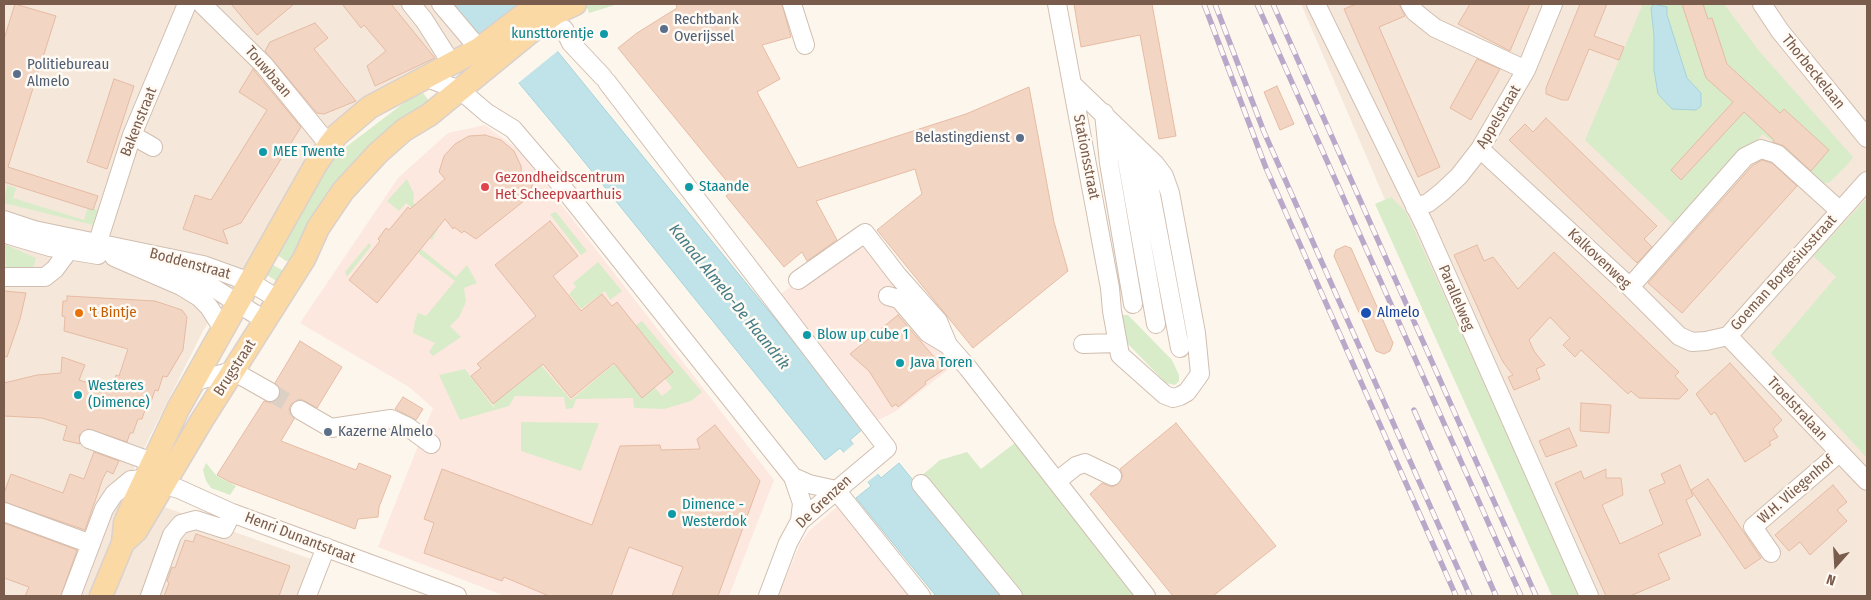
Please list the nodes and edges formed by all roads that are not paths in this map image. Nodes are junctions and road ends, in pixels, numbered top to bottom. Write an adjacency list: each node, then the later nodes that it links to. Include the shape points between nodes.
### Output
1 (188, 4): 22 (street, Bakenstraat)
2 (202, 4): 24 (street, Touwbaan, via 264,66)
3 (411, 4): 15 (street, via 424,20)
4 (441, 4): 15 (street)
5 (576, 4): 12 (main road, via 556,13)
6 (792, 4): 14 (street)
7 (1057, 4): 18 (street, Stationsstraat)
8 (1316, 4): 31 (street, Parallelweg)
9 (1410, 4): 16 (street, via 1435,28)
10 (1552, 4): 16 (street, Appelstraat)
11 (1762, 4): 23 (street, Thorbeckelaan)
12 (535, 13): 15 (main road)
13 (564, 29): 69 (street, De Grenzen, via 571,43 605,80 887,448)
14 (805, 46)
15 (476, 53): 17 (main road, Brugstraat); 19 (main road, Brugstraat)
16 (1526, 70): 26 (street, Appelstraat)
17 (428, 78): 19 (street); 24 (main road, Brugstraat, via 370,107)
18 (1072, 84): 20 (street); 42 (street, Stationsstraat)
19 (460, 90): 30 (main road, Brugstraat, via 404,130); 65 (street, via 487,113 513,129)
20 (1104, 113): 21 (street); 46 (street, via 1109,163)
21 (1122, 132): 27 (street); 48 (street)
22 (132, 135): 25 (street); 36 (street, Bakenstraat)
23 (1867, 138)
24 (329, 145): 28 (main road, Brugstraat)
25 (153, 147)
26 (1480, 149): 31 (street, Appelstraat, via 1442,192 1428,203); 41 (street, Kalkovenweg)
27 (1143, 153): 54 (street); 56 (street, via 1164,176 1170,193 1196,333)
28 (315, 166): 30 (main road); 40 (main road, Brugstraat)
29 (1867, 181): 32 (street, Goeman Borgesiusstraat)
30 (344, 191): 44 (main road, Brugstraat, via 318,228 304,260)
31 (1415, 207): 85 (street, Parallelweg)
32 (1840, 211): 41 (street, Goeman Borgesiusstraat, via 1777,154 1761,149 1745,157); 50 (street, Goeman Borgesiusstraat)
33 (4, 220): 35 (street, Boddenstraat)
34 (4, 233): 35 (street, Boddenstraat)
35 (70, 244): 36 (street, Boddenstraat); 38 (street, via 55,269 45,278)
36 (96, 249): 37 (street, Boddenstraat); 40 (street, Boddenstraat, via 204,264)
37 (114, 257): 45 (street, Boddenstraat, via 194,277); 49 (street, Boddenstraat, via 199,297)
38 (4, 277)
39 (798, 280): 53 (street, via 865,233 938,321)
40 (250, 282): 44 (street, Boddenstraat); 45 (main road, Brugstraat)
41 (1630, 287): 50 (street, Kalkovenweg, via 1679,336 1692,342)
42 (1110, 288): 46 (street); 51 (street, Stationsstraat)
43 (888, 296): 53 (street, via 899,299 928,333)
44 (278, 299): 47 (main road, Brugstraat)
45 (237, 303): 47 (street, Boddenstraat); 49 (main road, Brugstraat)
46 (1133, 304): 48 (street)
47 (266, 321): 55 (main road, Brugstraat)
48 (1156, 324): 54 (street)
49 (223, 329): 57 (main road, Brugstraat)
50 (1728, 336): 62 (street, Troelstralaan)
51 (1118, 343): 52 (street); 56 (street, Stationsstraat, via 1120,355 1164,395 1172,398 1187,392)
52 (1083, 344)
53 (948, 345): 66 (street)
54 (1180, 348): 56 (street)
55 (233, 371): 57 (street); 58 (street); 63 (main road, Brugstraat)
56 (1200, 374)
57 (192, 382): 63 (main road, Brugstraat)
58 (270, 392)
59 (300, 410): 61 (street, via 331,428 391,419)
60 (89, 439): 63 (street, Henri Dunantstraat)
61 (430, 444)
62 (1839, 453): 67 (street, Troelstralaan); 75 (street, W.H. Vliegenhof, via 1753,527)
63 (154, 475): 71 (street, Henri Dunantstraat); 73 (street, via 131,480 114,494 104,509); 77 (main road, Brugstraat, via 136,530 123,543)
64 (1112, 476): 66 (street, via 1085,463)
65 (793, 477): 69 (street); 72 (street, via 802,502)
66 (1057, 481): 84 (street)
67 (1867, 481)
68 (921, 484): 83 (street)
69 (836, 490): 72 (street, De Grenzen); 82 (street)
70 (4, 512): 73 (street)
71 (232, 513): 74 (street, Henri Dunantstraat); 78 (street, via 224,529 196,520 181,524 172,535)
72 (800, 521): 81 (street, De Grenzen)
73 (91, 544): 76 (street)
74 (326, 547): 79 (street); 80 (street, Henri Dunantstraat)
75 (1771, 553)
76 (72, 596)
77 (101, 596)
78 (150, 596)
79 (307, 596)
80 (457, 596)
81 (768, 596)
82 (921, 596)
83 (1013, 596)
84 (1146, 596)
85 (1589, 596)

